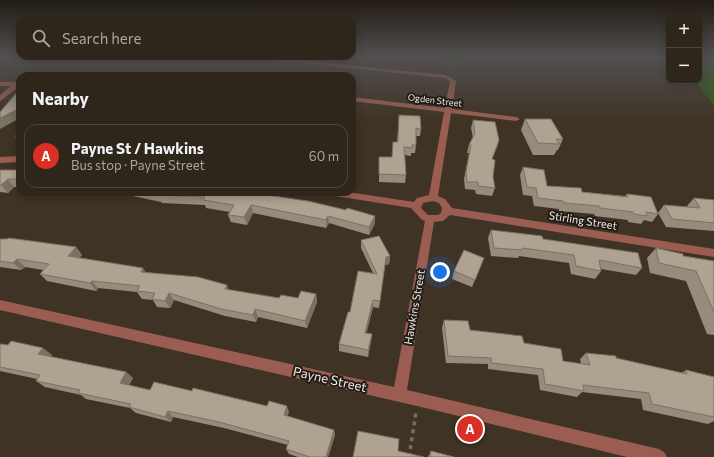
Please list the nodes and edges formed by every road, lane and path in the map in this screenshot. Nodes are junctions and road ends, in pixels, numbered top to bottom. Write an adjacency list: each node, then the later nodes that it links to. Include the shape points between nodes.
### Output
1 (448, 78): 2 (lane)
2 (453, 81): 8 (street)
3 (0, 84): 4 (street)
4 (16, 84)
5 (16, 86): 6 (street)
6 (0, 99)
7 (356, 100): 8 (street, Ogden Street)
8 (449, 112): 9 (street, Ogden Street); 13 (street)
9 (516, 119)
10 (16, 159): 11 (street)
11 (0, 160)
12 (354, 196): 14 (street)
13 (433, 198): 14 (street, via 420,200); 15 (street, via 442,201)
14 (416, 206): 16 (street, via 418,213)
15 (448, 211): 16 (street, via 440,219); 17 (street, Stirling Street)
16 (430, 219): 19 (street, Hawkins Street)
17 (714, 253)
18 (0, 305): 19 (street, Payne Street)
19 (399, 395): 20 (street, Payne Street)
20 (418, 399): 21 (path); 22 (street, Payne Street)
21 (409, 457)
22 (659, 457)

